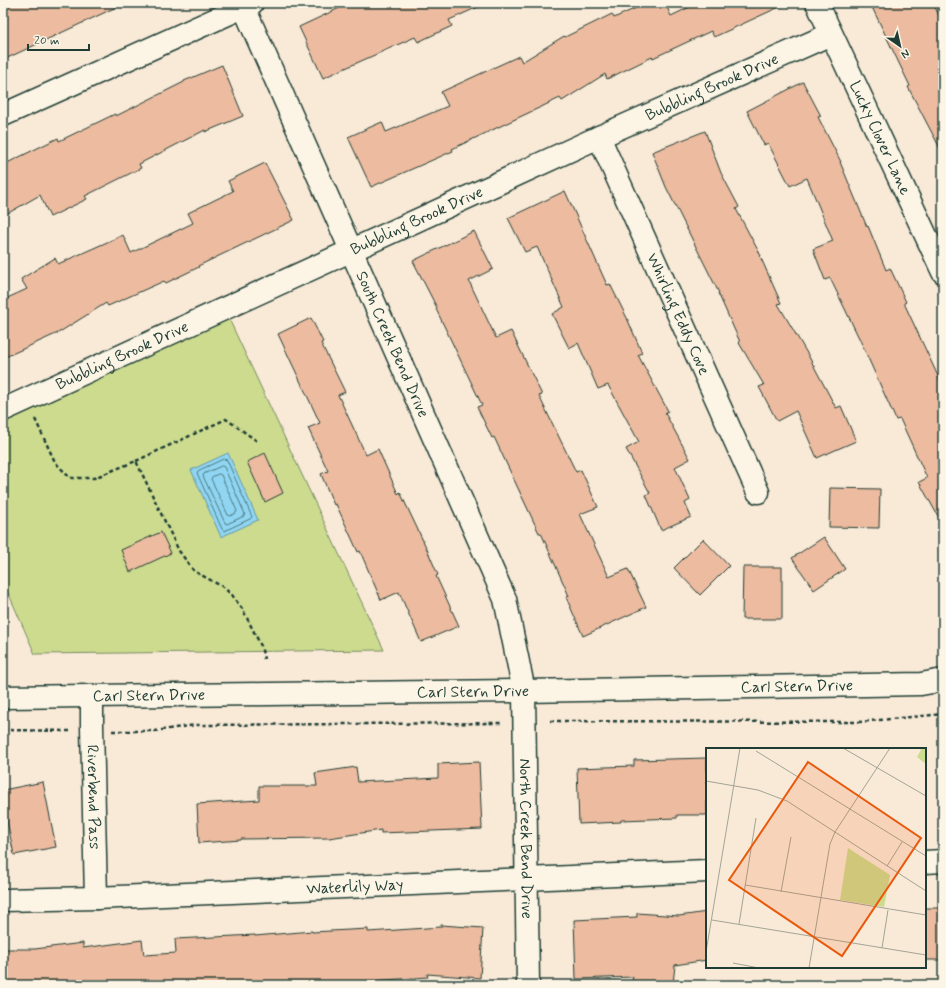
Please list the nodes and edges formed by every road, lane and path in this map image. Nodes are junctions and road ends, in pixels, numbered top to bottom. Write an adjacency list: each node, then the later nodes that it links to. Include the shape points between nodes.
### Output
1 (817, 3): 3 (street, Lucky Clover Lane)
2 (246, 4): 4 (street); 6 (street, South Creek Bend Drive)
3 (831, 34): 5 (street, Bubbling Brook Drive); 7 (street, Lucky Clover Lane)
4 (3, 115)
5 (599, 137): 6 (street, Bubbling Brook Drive); 12 (street, Whirling Eddy Cove)
6 (352, 250): 8 (street, Bubbling Brook Drive); 15 (street, South Creek Bend Drive, via 505,599)
7 (943, 272)
8 (3, 410)
9 (33, 415): 11 (path, via 55,462 70,478 94,478)
10 (257, 441): 11 (path, via 226,419)
11 (136, 461): 13 (path, via 179,551 194,571 232,595 243,610 261,646)
12 (758, 492)
13 (264, 659)
14 (943, 680): 15 (street, Carl Stern Drive, via 921,684)
15 (524, 691): 16 (street, Carl Stern Drive); 27 (street, North Creek Bend Drive)
16 (92, 696): 17 (street, Carl Stern Drive); 28 (street, Riverbend Pass)
17 (3, 697)
18 (943, 714): 19 (path, via 859,722)
19 (550, 721)
20 (503, 723): 23 (path, via 196,724 155,731)
21 (3, 730): 22 (path)
22 (78, 731)
23 (108, 731)
24 (943, 861): 25 (street)
25 (926, 862)
26 (706, 871): 27 (street, Waterlily Way)
27 (527, 878): 28 (street, Waterlily Way); 30 (street, North Creek Bend Drive)
28 (96, 898): 29 (street, Waterlily Way)
29 (3, 900)
30 (528, 985)

